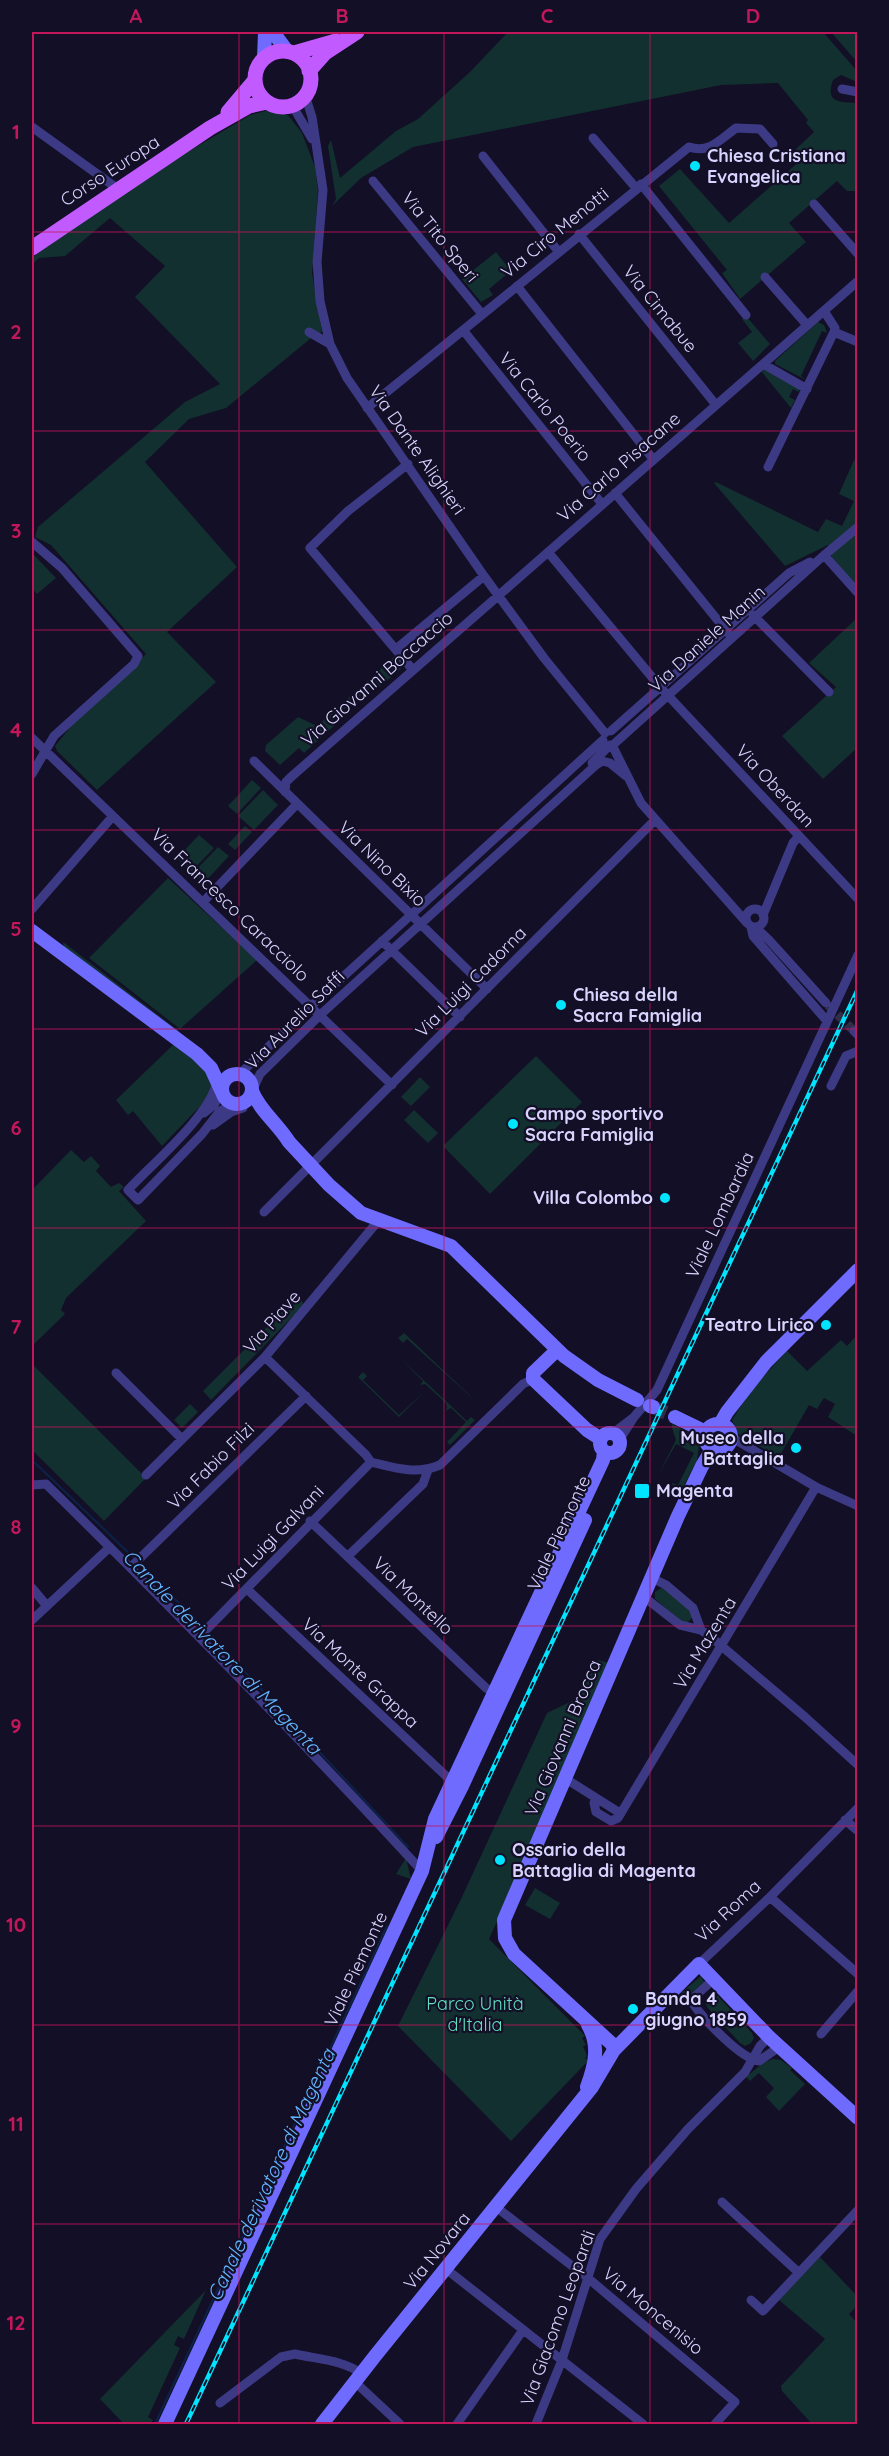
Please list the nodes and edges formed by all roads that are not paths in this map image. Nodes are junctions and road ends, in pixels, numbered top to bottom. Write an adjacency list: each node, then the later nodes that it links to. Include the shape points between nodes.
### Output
1 (265, 32): 5 (street)
2 (273, 32): 4 (street)
3 (353, 34): 4 (main road); 6 (main road)
4 (291, 52): 5 (main road, via 271,53); 6 (main road, via 301,58)
5 (264, 58): 7 (main road)
6 (309, 71): 10 (main road)
7 (255, 80): 11 (main road); 14 (main road, Corso Europa)
8 (842, 88): 9 (street)
9 (858, 92)
10 (305, 95): 12 (main road); 16 (street, Via Dante Alighieri)
11 (267, 102): 12 (main road); 14 (main road, Corso Europa, via 249,106)
12 (292, 105): 16 (street, Via Dante Alighieri)
13 (32, 127): 21 (street)
14 (210, 128): 21 (main road, Corso Europa)
15 (593, 138): 20 (street)
16 (315, 143): 38 (street, Via Dante Alighieri, via 323,190 317,262)
17 (772, 144): 20 (street, Via Ciro Menotti, via 760,129 736,128 708,149 689,147)
18 (483, 156): 25 (street)
19 (373, 181): 31 (street, Via Tito Speri)
20 (638, 186): 23 (street, Via Ciro Menotti); 32 (street)
21 (118, 189): 24 (main road, Corso Europa)
22 (814, 204): 26 (street)
23 (579, 234): 25 (street, Via Ciro Menotti); 41 (street, Via Cimabue)
24 (32, 248)
25 (558, 251): 29 (street, Via Ciro Menotti)
26 (858, 254)
27 (765, 277): 33 (street)
28 (858, 281): 30 (street, Via Carlo Pisacane)
29 (517, 286): 31 (street, Via Ciro Menotti); 43 (street)
30 (824, 311): 33 (street, Via Carlo Pisacane); 36 (street)
31 (482, 314): 34 (street, Via Ciro Menotti)
32 (746, 315)
33 (807, 325): 39 (street, Via Carlo Pisacane)
34 (463, 330): 42 (street, Via Ciro Menotti); 47 (street, Via Carlo Poerio)
35 (309, 332): 38 (street)
36 (834, 332): 37 (street); 40 (street)
37 (858, 342)
38 (330, 344): 42 (street, Via Dante Alighieri)
39 (763, 364): 40 (street); 41 (street, Via Carlo Pisacane)
40 (807, 388): 45 (street)
41 (716, 405): 43 (street, Via Carlo Pisacane)
42 (367, 408): 44 (street, Via Dante Alighieri)
43 (653, 459): 46 (street, Via Carlo Pisacane)
44 (408, 464): 52 (street, Via Dante Alighieri); 59 (street, via 348,511 310,548)
45 (768, 467)
46 (615, 493): 47 (street, Via Carlo Pisacane); 57 (street)
47 (602, 504): 50 (street, Via Carlo Pisacane)
48 (858, 527): 51 (street, Via Daniele Manin)
49 (32, 542): 66 (street, via 62,568 138,656)
50 (548, 552): 54 (street, Via Carlo Pisacane); 61 (street, Via Oberdan)
51 (823, 556): 53 (street); 55 (street, Via Daniele Manin, via 789,573); 56 (street, Via Daniele Manin)
52 (484, 576): 54 (street, Via Dante Alighieri); 59 (street)
53 (858, 593)
54 (498, 595): 60 (street, Via Giovanni Boccaccio); 65 (street, Via Dante Alighieri)
55 (748, 609): 56 (street); 57 (street, Via Daniele Manin)
56 (756, 618): 58 (street, Via Daniele Manin); 62 (street)
57 (725, 630): 58 (street); 61 (street, Via Daniele Manin)
58 (733, 639): 63 (street, Via Daniele Manin)
59 (396, 649): 60 (street)
60 (413, 670): 71 (street, Via Giovanni Boccaccio, via 291,777)
61 (661, 688): 63 (street, Via Oberdan); 65 (street, Via Daniele Manin)
62 (830, 692)
63 (669, 696): 65 (street, Via Daniele Manin); 77 (street, Via Oberdan)
64 (32, 738): 66 (street, Via Francesco Caracciolo)
65 (609, 740): 69 (street, Via Dante Alighieri); 70 (street, Via Aurelio Saffi); 73 (street, Via Aurelio Saffi)
66 (45, 749): 68 (street); 74 (street, Via Francesco Caracciolo)
67 (254, 761): 71 (street, Via Nino Bixio)
68 (32, 774)
69 (626, 776): 70 (street, Via Aurelio Saffi, via 602,761); 76 (street, Via Dante Alighieri)
70 (580, 779): 75 (street, Via Aurelio Saffi)
71 (285, 792): 72 (street, Via Nino Bixio)
72 (297, 804): 82 (street); 86 (street, Via Nino Bixio)
73 (530, 806): 75 (street); 78 (street, Via Aurelio Saffi)
74 (113, 816): 82 (street, Via Francesco Caracciolo); 83 (street)
75 (539, 816): 79 (street, Via Aurelio Saffi)
76 (655, 820): 84 (street, Via Dante Alighieri); 97 (street, Via Luigi Cadorna)
77 (799, 836): 80 (street, via 792,843); 81 (street, Via Oberdan)
78 (469, 861): 79 (street); 86 (street, Via Aurelio Saffi)
79 (479, 871): 88 (street, Via Aurelio Saffi)
80 (771, 894): 85 (street); 87 (street)
81 (858, 899)
82 (204, 902): 99 (street, Via Francesco Caracciolo)
83 (32, 909)
84 (734, 910): 85 (street); 89 (street, Via Dante Alighieri)
85 (752, 910): 87 (street, via 759,911); 89 (street, via 746,917)
86 (411, 915): 88 (street, Via Nino Bixio); 92 (street, Via Aurelio Saffi)
87 (763, 918): 89 (street, via 761,924); 91 (street, Via Dante Alighieri)
88 (421, 924): 93 (street, Via Aurelio Saffi); 97 (street, Via Nino Bixio)
89 (751, 926): 91 (street, Via Dante Alighieri); 102 (street, Via Dante Alighieri, via 753,936)
90 (32, 931): 106 (street)
91 (769, 940): 98 (street, Via Dante Alighieri)
92 (382, 941): 93 (street); 95 (street, Via Aurelio Saffi)
93 (391, 951): 96 (street, Via Aurelio Saffi); 101 (street)
94 (858, 955): 102 (street, Viale Lombardia)
95 (355, 965): 96 (street, Via Aurelio Saffi); 99 (street, Via Aurelio Saffi)
96 (364, 975): 100 (street, Via Aurelio Saffi)
97 (487, 989): 101 (street, Via Luigi Cadorna)
98 (826, 1003)
99 (311, 1006): 100 (street, Via Francesco Caracciolo); 103 (street, Via Aurelio Saffi)
100 (320, 1015): 104 (street, Via Aurelio Saffi); 108 (street, Via Francesco Caracciolo)
101 (460, 1017): 108 (street, Via Luigi Cadorna)
102 (827, 1021): 131 (street, Viale Lombardia, via 657,1390)
103 (282, 1033): 104 (street); 107 (street, Via Aurelio Saffi, via 243,1071)
104 (291, 1043): 111 (street, Via Aurelio Saffi, via 260,1074)
105 (858, 1051): 109 (street, via 846,1056)
106 (197, 1054): 107 (street); 110 (street, via 211,1068)
107 (235, 1073): 110 (street); 111 (street, via 248,1078)
108 (392, 1085): 116 (street, Via Luigi Cadorna)
109 (831, 1086)
110 (220, 1087): 112 (street, via 226,1100); 114 (street, via 201,1114)
111 (252, 1091): 112 (street); 113 (street)
112 (239, 1106): 113 (street); 115 (street, via 220,1111)
113 (289, 1142): 116 (street)
114 (161, 1156): 115 (street); 115 (street, via 128,1190 138,1200)
115 (171, 1165)
116 (311, 1166): 117 (street, Via Luigi Cadorna); 118 (street, via 344,1200)
117 (264, 1212)
118 (378, 1221): 120 (street, via 451,1246); 121 (street, Via Piave)
119 (858, 1270): 127 (street, via 766,1362)
120 (560, 1353): 123 (street); 125 (street, via 598,1380)
121 (265, 1357): 124 (street); 130 (street, Via Piave)
122 (116, 1373): 130 (street)
123 (534, 1381): 131 (street, via 587,1430); 134 (street, via 523,1384 440,1464)
124 (306, 1396): 133 (street); 142 (street, Via Fabio Filzi)
125 (637, 1400)
126 (675, 1417): 128 (street)
127 (720, 1424): 128 (street); 129 (street)
128 (706, 1432): 132 (street, via 706,1442)
129 (731, 1437): 132 (street, via 724,1448); 137 (street)
130 (182, 1438): 135 (street, Via Piave)
131 (610, 1443): 152 (street, Viale Piemonte, via 612,1462)
132 (712, 1448): 143 (street, Via Giovanni Brocca)
133 (370, 1462): 134 (street, via 411,1471); 139 (street, Via Luigi Galvani)
134 (428, 1470): 141 (street, via 423,1484)
135 (146, 1475)
136 (32, 1485): 140 (street, via 45,1484)
137 (816, 1487): 138 (street); 151 (street, Via Mazenta)
138 (858, 1506)
139 (310, 1521): 141 (street, Via Montello); 145 (street, Via Luigi Galvani)
140 (110, 1547): 142 (street); 147 (street)
141 (348, 1556): 152 (street, Via Montello, via 486,1688)
142 (135, 1564): 150 (street)
143 (652, 1578): 146 (street, Via Giovanni Brocca); 149 (street, via 693,1608)
144 (32, 1588): 147 (street)
145 (247, 1589): 150 (street, Via Luigi Galvani); 155 (street, Via Monte Grappa)
146 (644, 1597): 149 (street, via 680,1625); 154 (street, Via Giovanni Brocca)
147 (47, 1606): 148 (street)
148 (32, 1620)
149 (701, 1630): 151 (street)
150 (204, 1632): 159 (street)
151 (722, 1646): 153 (street); 154 (street, Via Mazenta, via 618,1818 611,1821 596,1812 596,1798)
152 (499, 1695): 155 (street, Viale Piemonte)
153 (858, 1765)
154 (566, 1779): 168 (street, Via Giovanni Brocca, via 508,1910 504,1930 514,1954 585,2020)
155 (457, 1784): 159 (street, Viale Piemonte)
156 (858, 1808): 157 (street, Via Roma)
157 (845, 1820): 158 (street); 160 (street, Via Roma)
158 (858, 1831)
159 (422, 1871): 184 (street, Viale Piemonte)
160 (770, 1897): 162 (street, Via Roma); 163 (street)
161 (858, 1959): 163 (street)
162 (699, 1964): 164 (street); 168 (street, Via Roma)
163 (854, 1970)
164 (714, 1979): 167 (street); 170 (street, via 692,2002 737,2051)
165 (858, 1991): 166 (street)
166 (821, 2034)
167 (769, 2037): 169 (street); 170 (street, Via Giacomo Leopardi)
168 (608, 2047): 173 (street, Via Novara, via 580,2101)
169 (779, 2047): 170 (street, via 759,2061); 171 (street)
170 (752, 2060): 177 (street, Via Giacomo Leopardi, via 634,2192 600,2239)
171 (858, 2118)
172 (722, 2202): 176 (street)
173 (495, 2207): 175 (street, Via Novara); 177 (street, Via Moncenisio)
174 (858, 2210): 176 (street)
175 (446, 2269): 179 (street); 181 (street, Via Novara)
176 (798, 2272): 178 (street, via 763,2311)
177 (589, 2279): 180 (street, Via Giacomo Leopardi); 189 (street, Via Moncenisio, via 735,2402)
178 (751, 2300)
179 (523, 2330): 180 (street); 187 (street)
180 (562, 2360): 183 (street, Via Giacomo Leopardi); 188 (street)
181 (359, 2378): 182 (street, via 356,2369 341,2364 287,2355); 185 (street, Via Novara); 186 (street)
182 (220, 2403)
183 (540, 2423)
184 (165, 2424)
185 (322, 2424)
186 (400, 2424)
187 (457, 2424)
188 (643, 2424)
189 (715, 2424)

